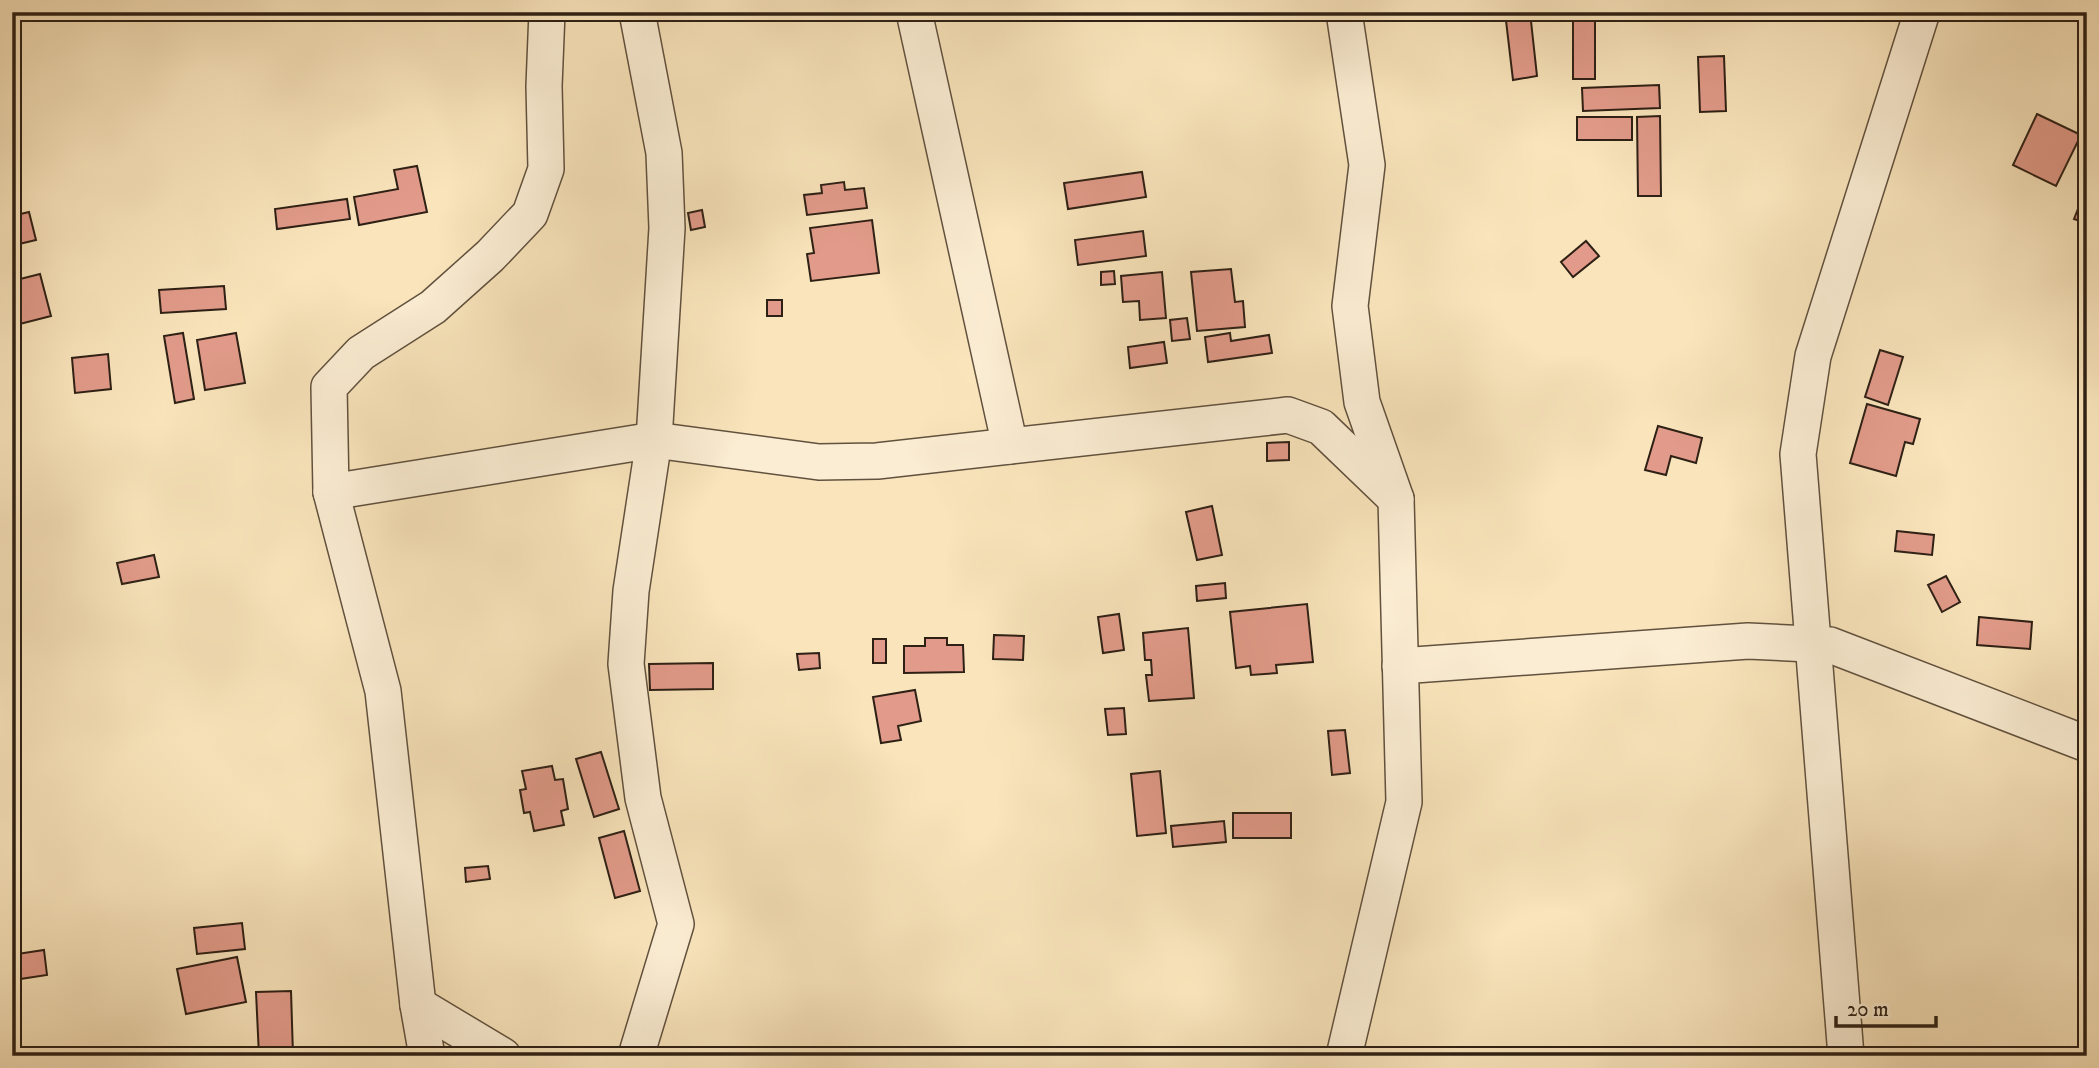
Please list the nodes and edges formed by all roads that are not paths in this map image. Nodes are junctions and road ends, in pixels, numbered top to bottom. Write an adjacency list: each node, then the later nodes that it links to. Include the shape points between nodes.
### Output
1 (547, 12): 8 (street, via 546,169 530,214 433,307 361,353 329,387)
2 (637, 12): 6 (street, via 664,153 666,190)
3 (914, 12): 7 (street)
4 (1344, 12): 9 (street, via 1367,165 1350,306 1362,402)
5 (1922, 12): 10 (street, via 1812,356 1798,454)
6 (654, 440): 7 (street, via 819,462 877,461); 8 (street); 16 (street, via 631,591 626,664 643,799 676,924)
7 (1010, 446): 9 (street, via 1288,415 1321,427)
8 (331, 492): 13 (street, via 383,691)
9 (1396, 499): 11 (street)
10 (1814, 644): 11 (street, via 1748,641); 12 (street, via 1830,645); 18 (street)
11 (1400, 666): 17 (street, via 1404,802)
12 (2087, 744)
13 (418, 1005): 14 (street); 15 (street)
14 (427, 1056)
15 (503, 1056)
16 (636, 1056)
17 (1344, 1056)
18 (1846, 1056)

